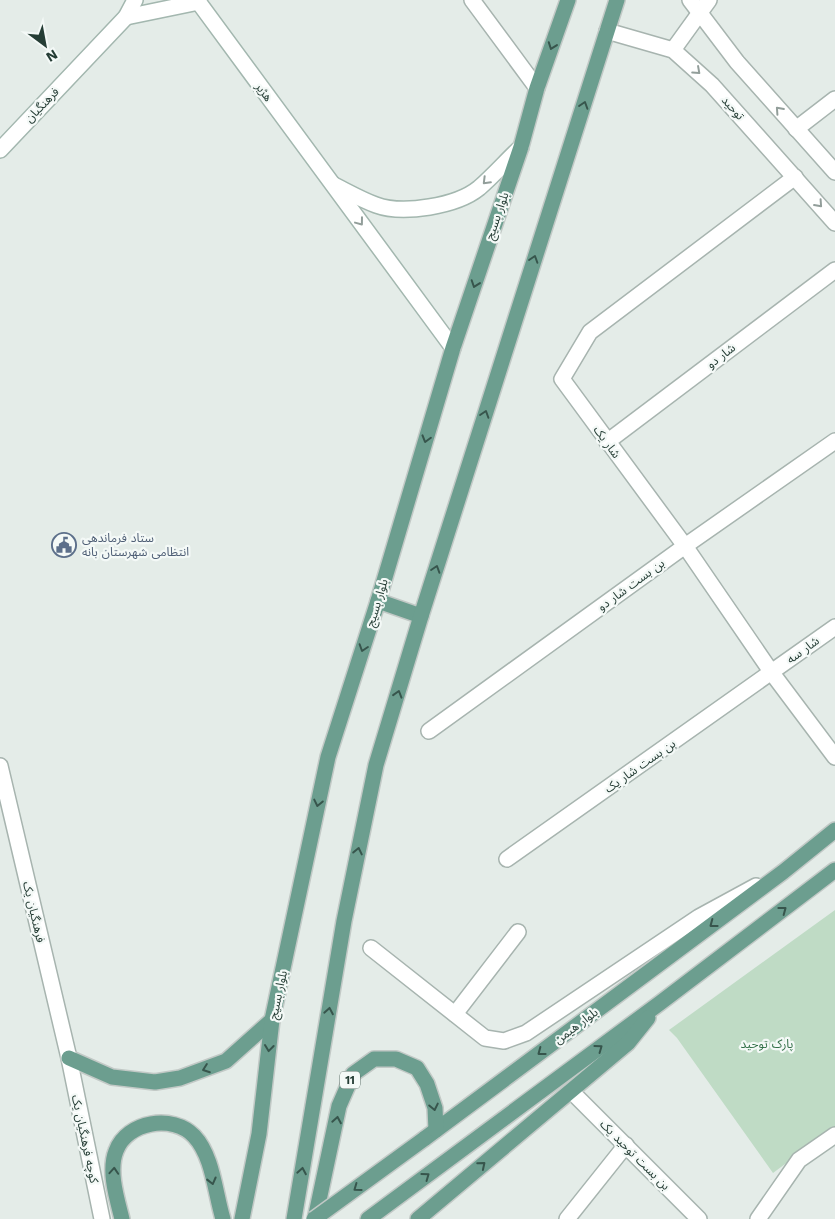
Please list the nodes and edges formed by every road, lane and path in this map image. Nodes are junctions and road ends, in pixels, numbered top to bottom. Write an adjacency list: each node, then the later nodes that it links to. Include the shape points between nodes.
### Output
1 (135, 0): 9 (street, فرهنگیان)
2 (472, 0): 12 (street)
3 (568, 0): 12 (main road, بلوار بسیج, one-way to 12)
4 (618, 0): 10 (main road)
5 (690, 0): 8 (street)
6 (709, 0): 8 (street)
7 (198, 1): 9 (street); 19 (street, هژیر)
8 (699, 14): 11 (street); 14 (street, one-way to 8)
9 (126, 17): 16 (street, فرهنگیان)
10 (607, 32): 11 (street, توحید); 27 (main road, one-way to 10)
11 (673, 50): 18 (street, توحید, one-way to 18, via 712,85)
12 (537, 88): 15 (main road, بلوار بسیج)
13 (835, 99): 14 (street)
14 (796, 129): 17 (street)
15 (520, 147): 19 (street, هژیر, one-way to 19, via 478,189 455,202 435,206 411,209 378,206); 22 (main road, بلوار بسیج, one-way to 22)
16 (0, 150)
17 (835, 172)
18 (795, 177): 20 (street, توحید, one-way to 20); 24 (street, شار یک, via 590,332 562,380)
19 (331, 183): 22 (street, هژیر, one-way to 22)
20 (835, 223)
21 (835, 270): 24 (street, شار دو)
22 (453, 348): 26 (main road, بلوار بسیج, one-way to 26)
23 (835, 441): 25 (street, بن بست شار دو)
24 (607, 442): 25 (street, شار یک)
25 (685, 546): 29 (street, شار یک); 30 (street, بن بست شار دو)
26 (378, 601): 27 (main road); 42 (main road, بلوار بسیج, one-way to 42, via 328,757)
27 (421, 616): 52 (main road, one-way to 27, via 344,921 376,765)
28 (835, 626): 29 (street, شار سه)
29 (772, 673): 31 (street, شار یک); 35 (street, بن بست شار یک)
30 (429, 731)
31 (835, 757)
32 (0, 766): 33 (street, فرهنگیان یک)
33 (6, 820): 43 (street, فرهنگیان یک)
34 (835, 830): 37 (main road, بلوار هیمن)
35 (507, 859)
36 (835, 870): 40 (main road, one-way to 36)
37 (783, 872): 41 (street, via 699,917 526,1033 504,1041 485,1038); 45 (main road, بلوار هیمن, one-way to 45)
38 (518, 932): 41 (street)
39 (372, 948): 41 (street)
40 (660, 1003): 44 (main road, via 628,1043); 54 (main road, one-way to 40)
41 (455, 1014)
42 (272, 1020): 43 (main road, one-way to 43, via 226,1061 180,1078 155,1082 112,1077); 51 (main road, بلوار بسیج, one-way to 51, via 259,1134)
43 (69, 1058): 48 (street, کوچه فرهنگیان یک)
44 (571, 1091): 47 (street, بن بست توحید یک); 55 (main road, one-way to 44)
45 (430, 1134): 53 (main road, بلوار هیمن / 11, one-way to 53, bridge); 53 (main road, 11, one-way to 45, via 339,1106 353,1074 374,1059 396,1059 417,1068 428,1084 435,1108)
46 (835, 1135): 58 (street, via 799,1160)
47 (626, 1145): 56 (street); 57 (street, بن بست توحید یک)
48 (102, 1219)
49 (122, 1219): 50 (main road, one-way to 50, via 114,1180 115,1152 122,1140 134,1130 152,1123 182,1126 194,1136 207,1157)
50 (223, 1219)
51 (242, 1219)
52 (294, 1219)
53 (314, 1219)
54 (368, 1219)
55 (418, 1219)
56 (567, 1219)
57 (699, 1219)
58 (758, 1219)

